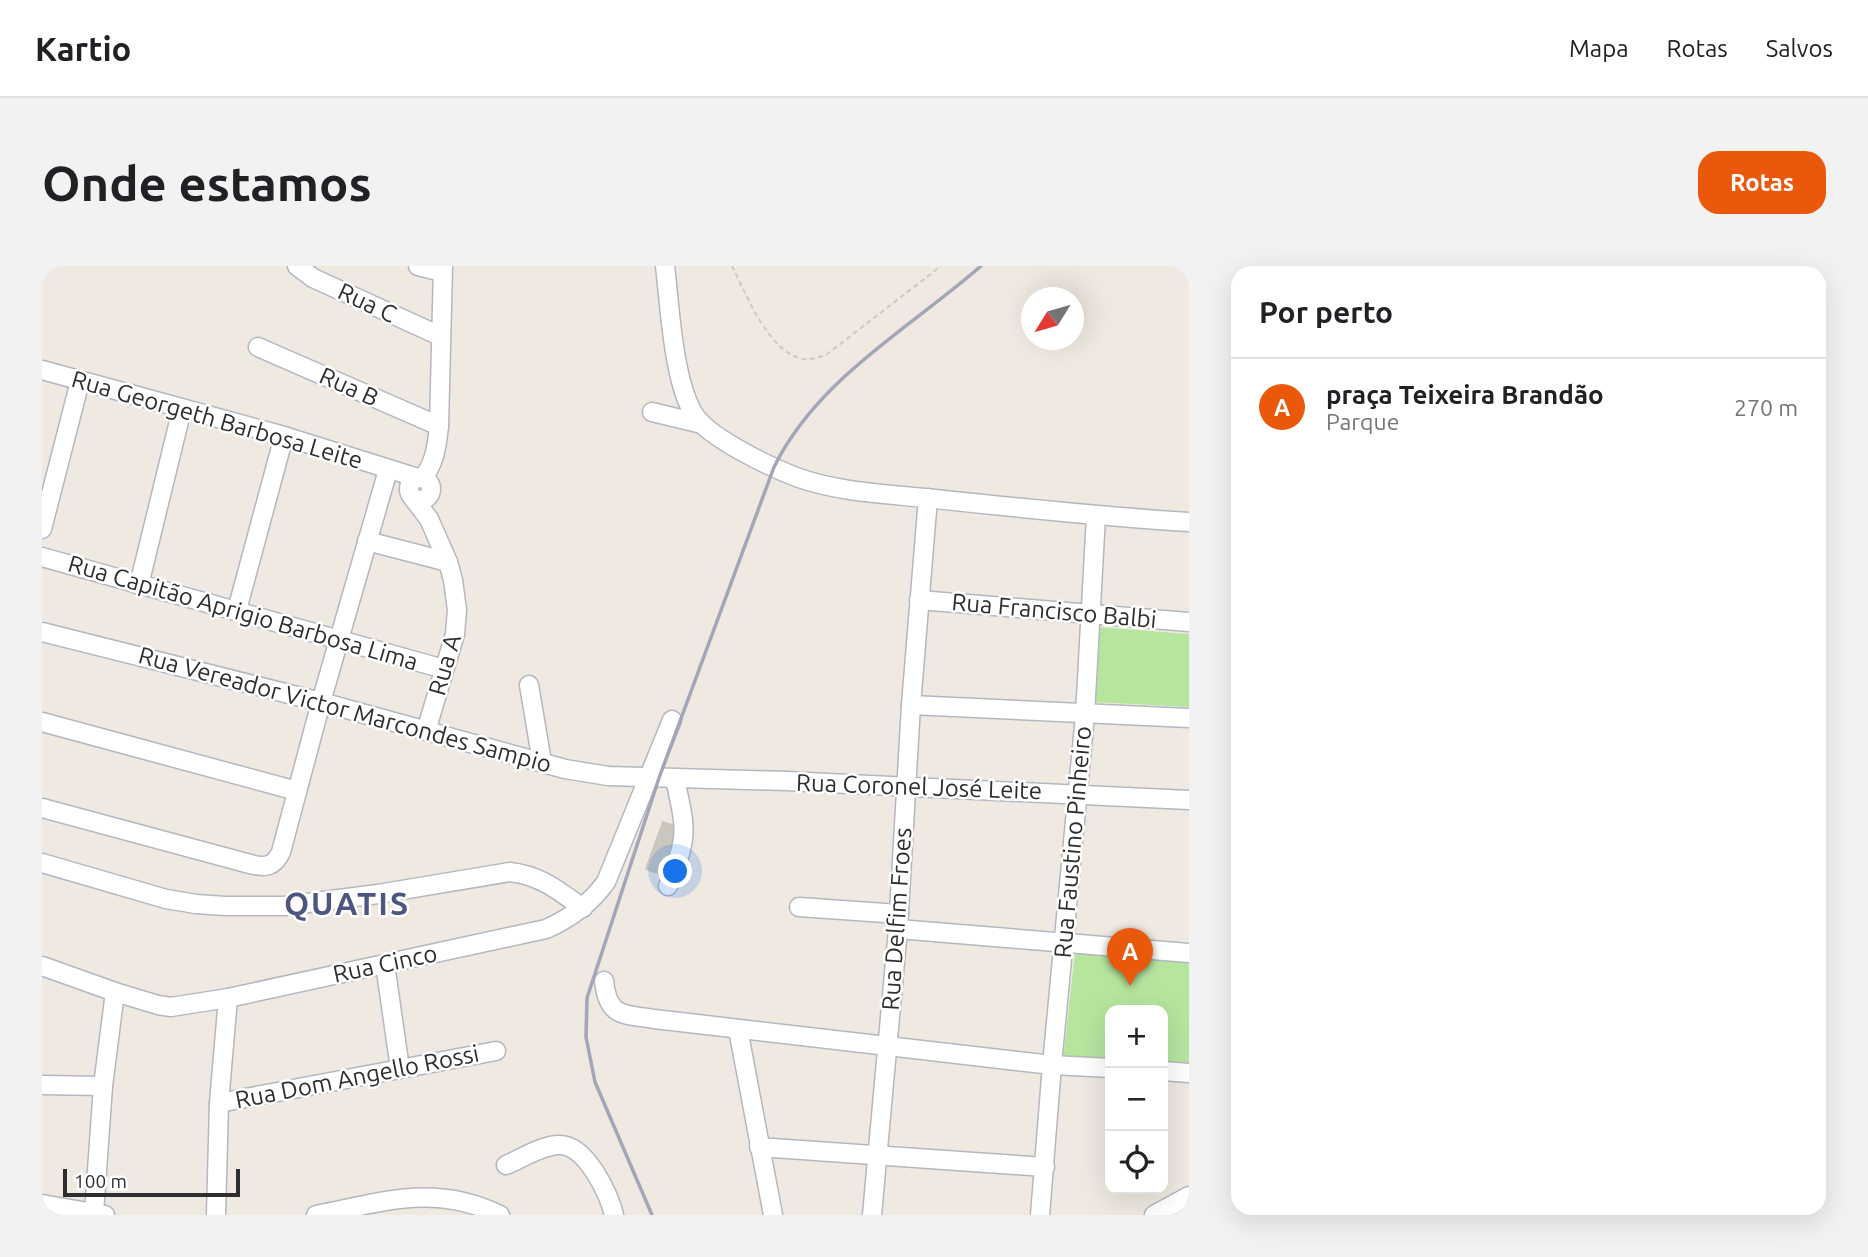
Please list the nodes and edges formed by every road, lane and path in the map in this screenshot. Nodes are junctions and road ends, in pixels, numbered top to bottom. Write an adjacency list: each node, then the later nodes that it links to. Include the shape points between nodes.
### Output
1 (297, 266): 7 (street, Rua C, via 313,278)
2 (418, 266): 6 (street)
3 (665, 266): 13 (street, via 680,377)
4 (732, 266): 5 (path, via 772,338 801,359 826,355)
5 (942, 266)
6 (442, 269): 7 (street)
7 (440, 336): 14 (street)
8 (258, 347): 14 (street, Rua B)
9 (42, 370): 10 (street, Rua Georgeth Barbosa Leite)
10 (80, 381): 11 (street, Rua Georgeth Barbosa Leite); 17 (street)
11 (182, 409): 15 (street, Rua Georgeth Barbosa Leite); 26 (street)
12 (652, 412): 13 (street)
13 (702, 424): 19 (street, via 732,445 800,478)
14 (439, 426): 18 (street, via 438,444)
15 (284, 436): 16 (street, Rua Georgeth Barbosa Leite); 28 (street)
16 (390, 470): 18 (street); 23 (street)
17 (49, 473): 22 (street)
18 (421, 485): 25 (street, Rua A, via 429,519)
19 (928, 498): 20 (street); 27 (street, Rua Delfim Froes)
20 (1096, 516): 21 (street); 29 (street, Rua Faustino Pinheiro)
21 (1189, 522)
22 (42, 528)
23 (367, 541): 25 (street); 32 (street)
24 (42, 557): 26 (street, Rua Capitão Aprigio Barbosa Lima)
25 (448, 562): 33 (street, Rua A, via 457,610)
26 (139, 584): 28 (street, Rua Capitão Aprigio Barbosa Lima)
27 (919, 600): 29 (street, Rua Francisco Balbi); 36 (street, Rua Delfim Froes)
28 (237, 610): 32 (street, Rua Capitão Aprigio Barbosa Lima)
29 (1090, 614): 30 (street, Rua Francisco Balbi); 37 (street, Rua Faustino Pinheiro)
30 (1189, 622)
31 (42, 632): 35 (street, Rua Vereador Victor Marcondes Sampio)
32 (340, 639): 33 (street, Rua Capitão Aprigio Barbosa Lima); 35 (street)
33 (444, 669): 41 (street, Rua A)
34 (529, 685): 42 (street)
35 (321, 702): 41 (street, Rua Vereador Victor Marcondes Sampio); 46 (street)
36 (911, 705): 37 (street); 45 (street, Rua Delfim Froes)
37 (1085, 715): 38 (street); 47 (street, Rua Faustino Pinheiro)
38 (1189, 719)
39 (672, 720): 43 (street, Rua Cinco)
40 (42, 722): 46 (street)
41 (426, 731): 42 (street, Rua Vereador Victor Marcondes Sampio)
42 (542, 762): 43 (street, Rua Vereador Victor Marcondes Sampio, via 608,776)
43 (649, 778): 44 (street, Rua Coronel José Leite); 53 (street, Rua Cinco, via 613,870)
44 (675, 779): 45 (street, Rua Coronel José Leite); 51 (street, via 685,840)
45 (907, 786): 47 (street, Rua Coronel José Leite); 54 (street, Rua Delfim Froes)
46 (297, 791): 49 (street, via 281,852 268,867)
47 (1076, 794): 48 (street, Rua Coronel José Leite); 55 (street, Rua Faustino Pinheiro)
48 (1189, 800)
49 (42, 808)
50 (42, 863): 53 (street, via 166,899 225,906 284,906 510,872 544,880)
51 (668, 886)
52 (799, 907): 54 (street)
53 (583, 908): 57 (street, Rua Cinco, via 546,929)
54 (899, 922): 55 (street); 63 (street, Rua Delfim Froes)
55 (1063, 944): 56 (street); 65 (street, Rua Faustino Pinheiro)
56 (1189, 954)
57 (385, 964): 61 (street, Rua Cinco); 67 (street)
58 (42, 966): 60 (street, Rua Cinco)
59 (604, 981): 62 (street, via 606,998 615,1010 654,1020)
60 (114, 992): 61 (street, Rua Cinco, via 164,1007); 71 (street)
61 (228, 998): 72 (street)
62 (738, 1029): 63 (street); 73 (street)
63 (888, 1045): 65 (street); 74 (street, Rua Delfim Froes)
64 (496, 1051): 67 (street, Rua Dom Angello Rossi)
65 (1052, 1065): 66 (street); 76 (street, Rua Faustino Pinheiro)
66 (1105, 1068)
67 (400, 1069): 72 (street, Rua Dom Angello Rossi)
68 (1168, 1071): 69 (street)
69 (1189, 1073)
70 (42, 1085): 71 (street)
71 (103, 1086): 79 (street)
72 (219, 1103): 80 (street)
73 (759, 1147): 74 (street); 84 (street)
74 (878, 1154): 76 (street); 85 (street, Rua Delfim Froes)
75 (506, 1165): 83 (street, via 544,1148 571,1147 601,1182)
76 (1045, 1167): 86 (street, Rua Faustino Pinheiro)
77 (1189, 1196): 87 (street)
78 (42, 1204): 79 (street)
79 (99, 1214)
80 (216, 1215)
81 (316, 1215): 82 (street, via 424,1195 462,1200)
82 (500, 1215)
83 (614, 1215)
84 (773, 1215)
85 (872, 1215)
86 (1040, 1215)
87 (1154, 1215)

